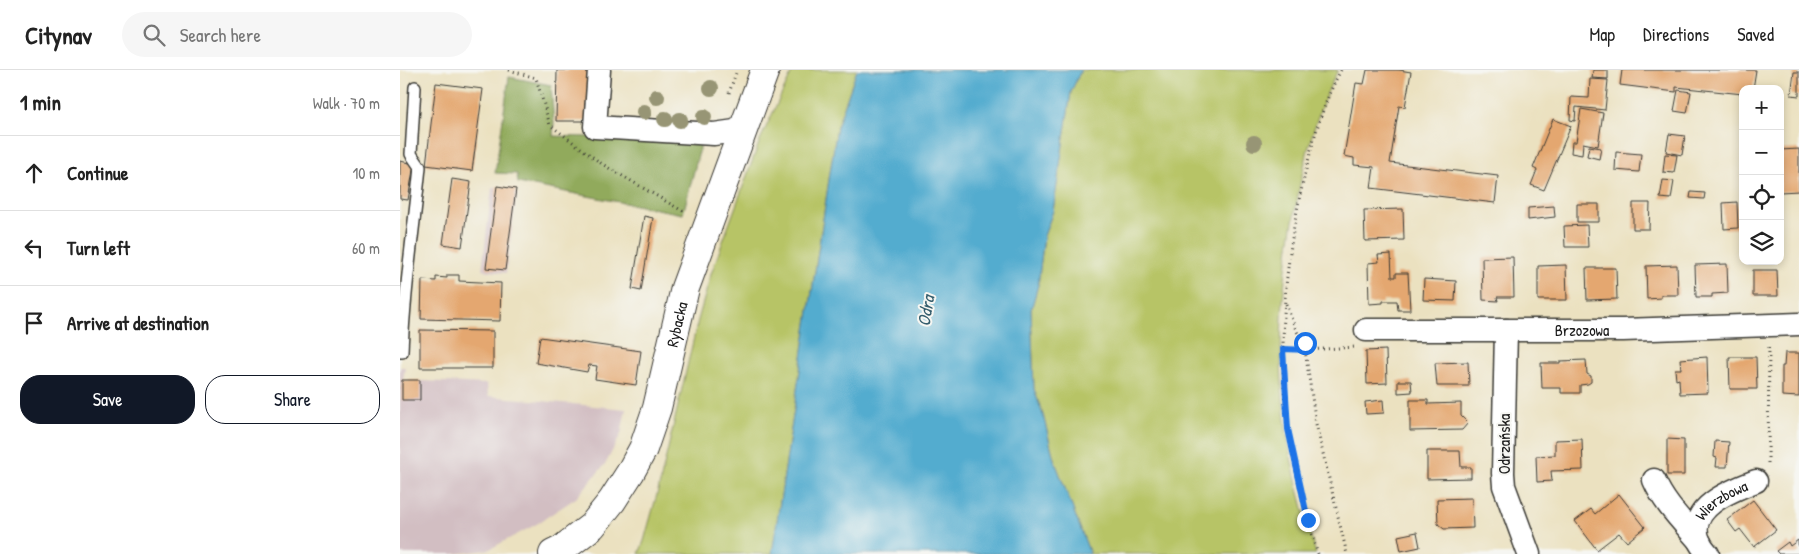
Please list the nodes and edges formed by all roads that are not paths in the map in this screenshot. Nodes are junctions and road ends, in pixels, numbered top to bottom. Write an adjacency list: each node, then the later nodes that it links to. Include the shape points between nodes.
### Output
1 (599, 70): 4 (street, via 596,127 714,134)
2 (765, 70): 4 (street, Rybacka)
3 (415, 87): 8 (lane, via 412,154 420,167)
4 (742, 130): 12 (street, Rybacka, via 685,288 656,408 638,461 592,526)
5 (1799, 324): 6 (street, Brzozowa)
6 (1506, 330): 7 (street, Brzozowa); 13 (street, Odrzańska, via 1504,486)
7 (1365, 338)
8 (400, 352)
9 (1654, 480): 11 (street, via 1666,502)
10 (1756, 481): 11 (street, Wierzbowa, via 1721,497 1702,512 1697,527)
11 (1704, 548)
12 (553, 554)
13 (1529, 554)

